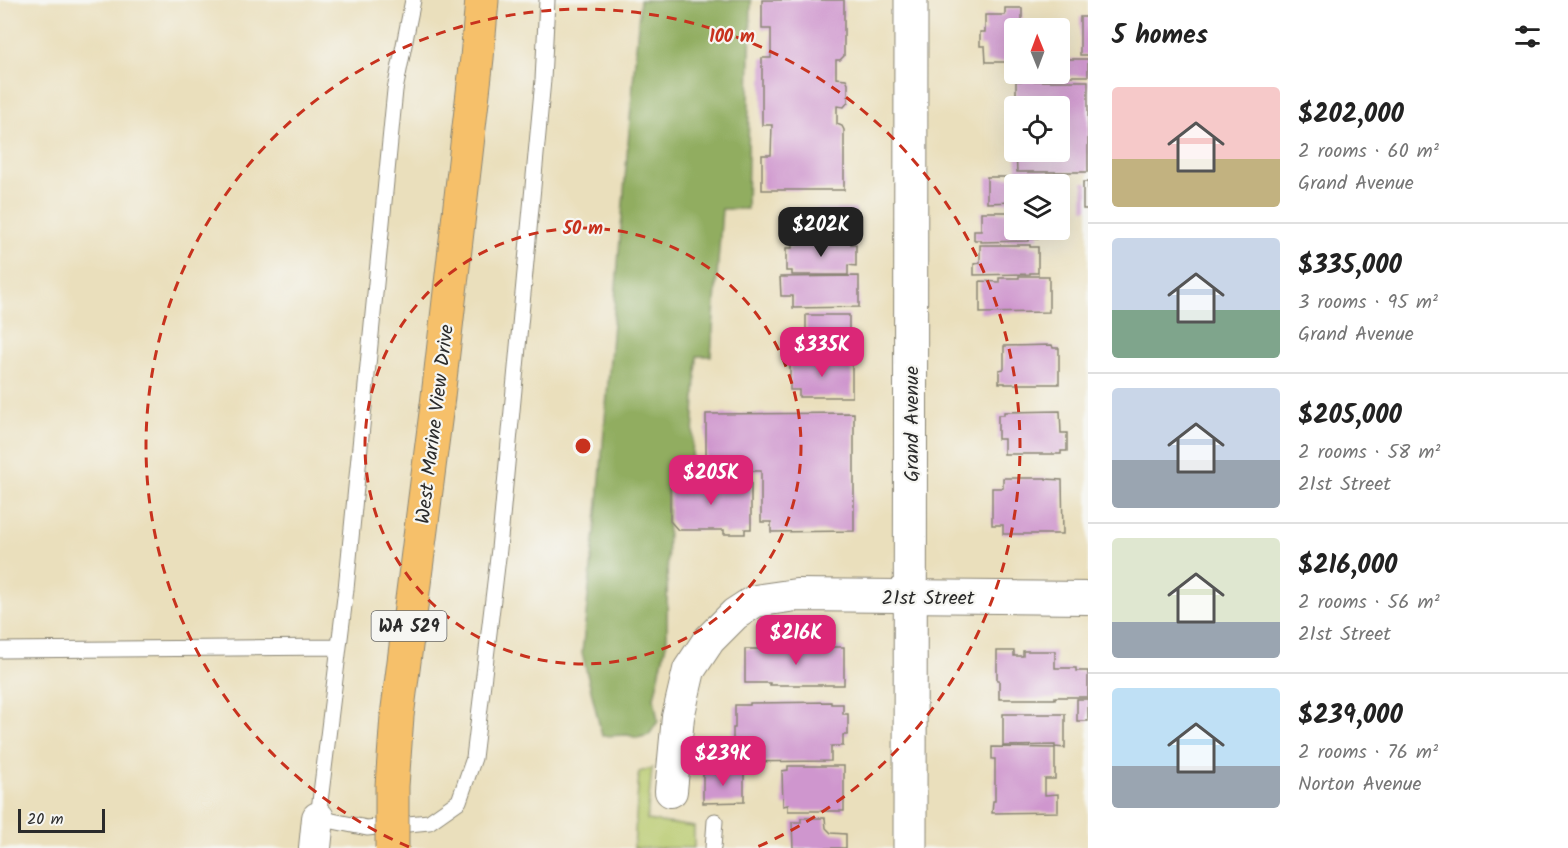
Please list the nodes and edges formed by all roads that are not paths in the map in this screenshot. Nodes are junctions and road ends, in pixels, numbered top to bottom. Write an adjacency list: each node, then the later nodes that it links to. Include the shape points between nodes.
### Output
1 (413, 0): 7 (lane, via 395,90)
2 (482, 0): 12 (main road, West Marine View Drive / WA 529, bridge, via 437,405 397,716)
3 (547, 0): 11 (lane, via 499,549 474,758 459,801 429,822)
4 (911, 0): 5 (street, Grand Avenue)
5 (910, 597): 6 (street, 21st Street); 9 (street, 21st Street, via 796,596 755,601 735,614 709,640 689,670 678,717); 14 (street, Grand Avenue)
6 (1088, 598)
7 (339, 647): 8 (lane); 11 (lane)
8 (0, 650)
9 (671, 791)
10 (715, 821): 13 (lane)
11 (316, 833)
12 (392, 848)
13 (712, 848)
14 (910, 848)

